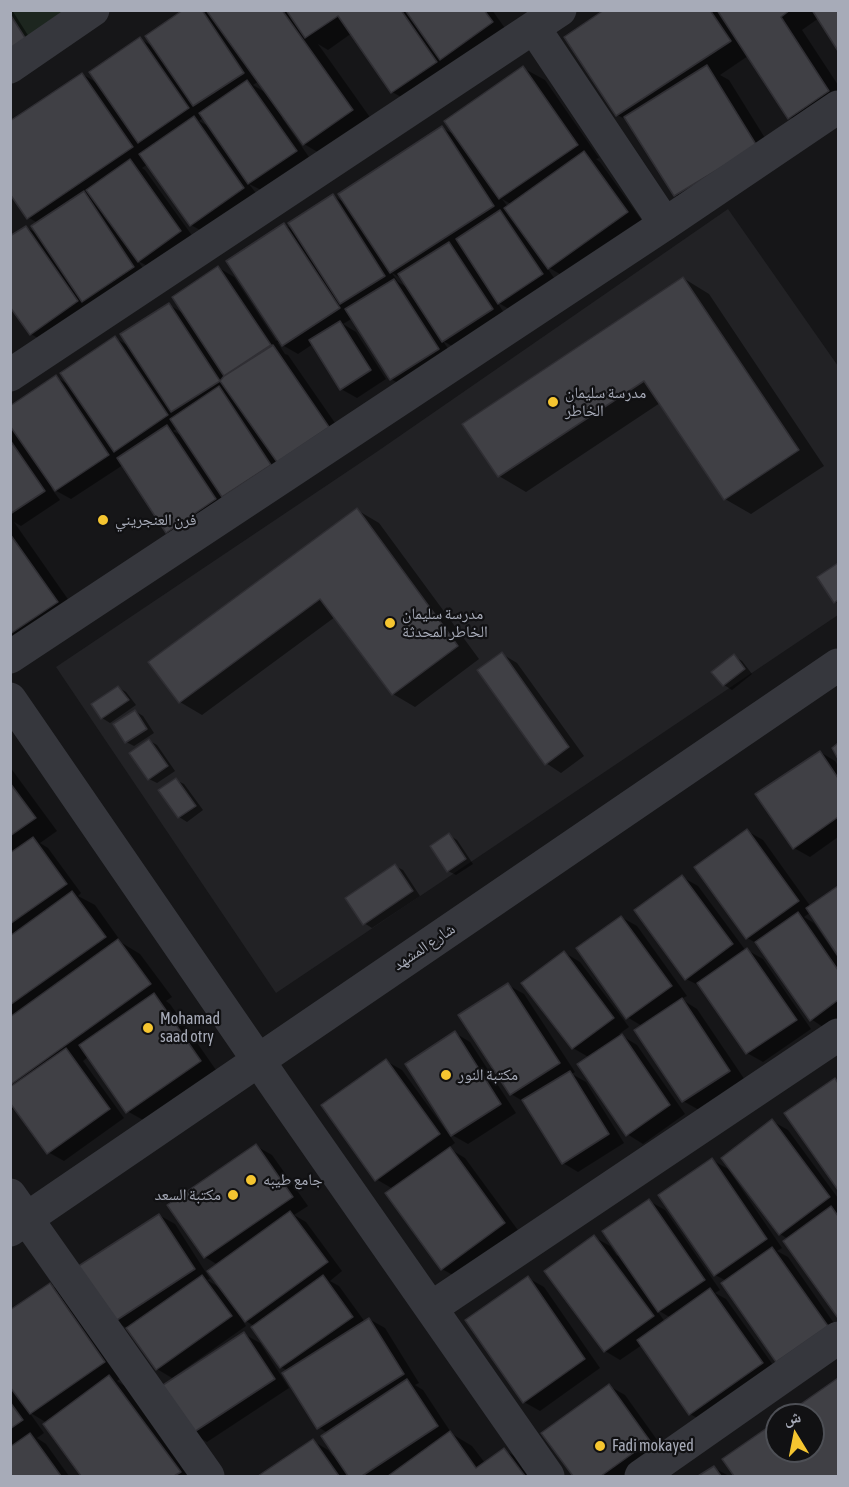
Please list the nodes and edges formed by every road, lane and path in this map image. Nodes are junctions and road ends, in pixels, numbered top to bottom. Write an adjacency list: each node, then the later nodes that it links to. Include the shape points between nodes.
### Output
1 (93, 10): 3 (street)
2 (547, 19): 5 (street); 6 (street)
3 (10, 67)
4 (838, 107): 5 (street)
5 (664, 224): 7 (street)
6 (10, 375)
7 (10, 657)
8 (838, 665): 11 (street, شارع المشهد)
9 (10, 699): 11 (street)
10 (838, 1035): 13 (street)
11 (259, 1060): 12 (street, شارع المشهد); 13 (street)
12 (16, 1214): 15 (street)
13 (431, 1308): 16 (street)
14 (838, 1338): 17 (street)
15 (208, 1476)
16 (548, 1476)
17 (641, 1476)

